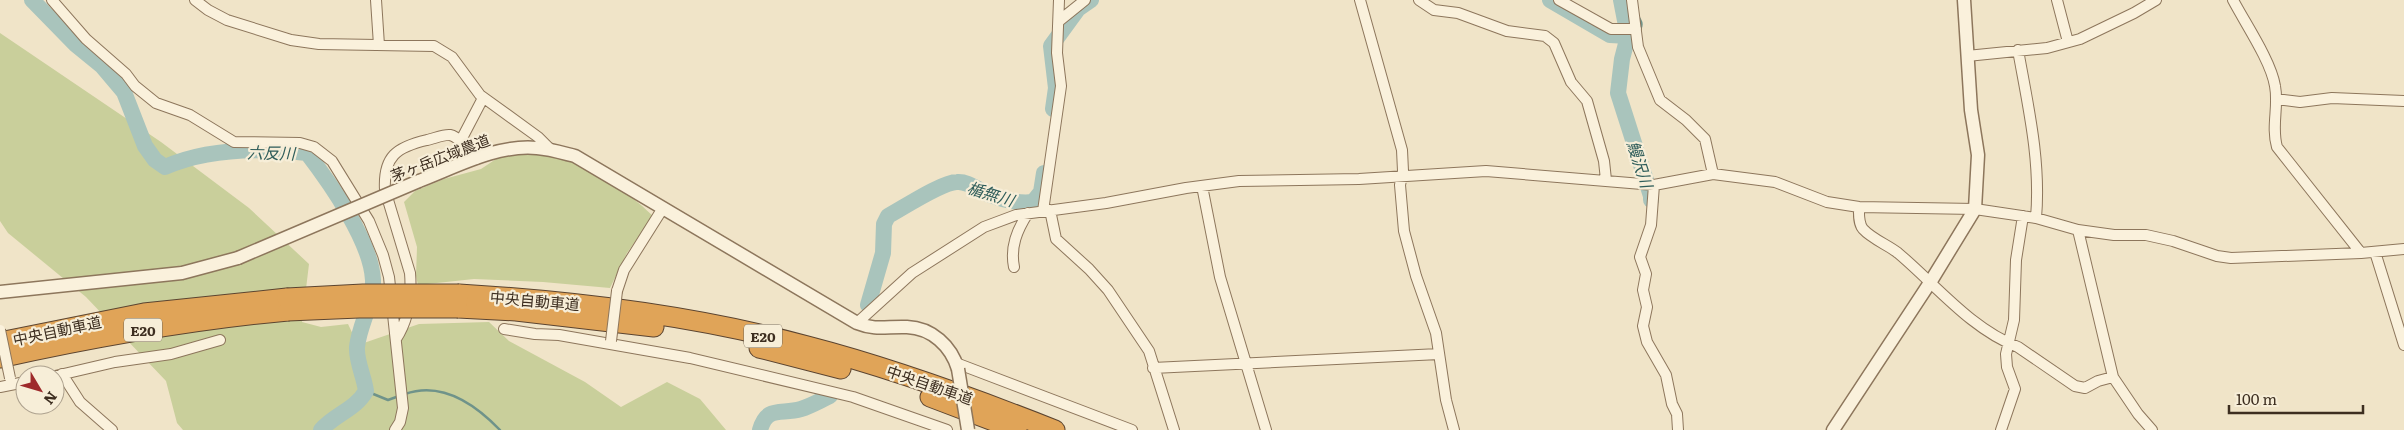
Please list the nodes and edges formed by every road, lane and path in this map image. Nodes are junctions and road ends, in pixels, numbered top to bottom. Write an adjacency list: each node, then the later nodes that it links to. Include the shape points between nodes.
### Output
1 (52, 0): 50 (street, via 86,39 156,103 190,115 234,142 300,143 314,147 332,161 370,221 383,255 389,277)
2 (195, 0): 17 (street, via 227,20 291,40)
3 (376, 0): 17 (street)
4 (1059, 0): 14 (street)
5 (1085, 0): 14 (street)
6 (1360, 0): 27 (street, via 1402,150)
7 (1418, 0): 28 (street, via 1434,10 1458,13 1507,31 1550,38 1571,82 1586,101 1604,161)
8 (1559, 0): 15 (street, via 1611,29)
9 (1632, 0): 15 (street)
10 (1964, 0): 19 (street)
11 (2057, 0): 16 (street)
12 (2156, 0): 16 (street)
13 (2232, 0): 21 (street, via 2270,70)
14 (1059, 25): 34 (street, via 1060,86)
15 (1636, 33): 26 (street, via 1638,47 1660,100 1705,139)
16 (2068, 42): 18 (street, via 2047,48)
17 (379, 45): 20 (street, via 434,46 444,50)
18 (2018, 50): 19 (street); 37 (street, via 2037,159)
19 (1967, 56): 33 (street, via 1978,155)
20 (483, 98): 23 (street); 24 (street)
21 (2276, 99): 22 (street, via 2300,102 2332,98); 41 (street, via 2274,129 2277,147)
22 (2404, 100)
23 (460, 142): 25 (street); 50 (street, via 449,135 405,145 396,153 386,172 386,190 411,283 407,319)
24 (551, 150): 25 (street, 茅ヶ岳広域農道, via 515,148); 32 (street, 茅ヶ岳広域農道, via 593,164)
25 (476, 159): 44 (street, 茅ヶ岳広域農道, bridge, via 238,258 182,274)
26 (1713, 174): 29 (street); 31 (street, via 1775,182 1827,202)
27 (1403, 176): 28 (street, via 1486,171); 30 (street, via 1239,181); 56 (street, via 1400,185 1404,231 1436,333)
28 (1606, 180): 29 (street)
29 (1654, 185): 77 (street, via 1651,226 1640,257 1646,274 1643,290 1647,307 1643,326 1647,342 1666,375)
30 (1202, 186): 34 (street); 58 (street, via 1220,277)
31 (1859, 206): 33 (street); 43 (street, via 1863,229)
32 (663, 208): 47 (street, 茅ヶ岳広域農道); 53 (street, bridge, via 624,270 617,291)
33 (1975, 209): 36 (street); 43 (street)
34 (1047, 211): 35 (street); 60 (street, via 1056,239 1108,290 1149,352)
35 (1028, 213): 42 (street, via 1014,242); 47 (street, via 984,227 912,273)
36 (2023, 216): 37 (street); 54 (street, via 2016,260 2014,320)
37 (2036, 218): 38 (street)
38 (2078, 230): 41 (street, via 2146,235 2231,258); 62 (street)
39 (2404, 249): 40 (street)
40 (2375, 252): 41 (street); 55 (street)
41 (2361, 253)
42 (1014, 268)
43 (1931, 281): 54 (street, via 1964,314); 78 (street)
44 (0, 292)
45 (458, 301): 46 (highway, 中央自動車道 / E20, bridge, via 359,308); 71 (highway, 中央自動車道 / E20, via 661,328 803,358 892,384); 72 (highway, 中央自動車道 / E20, via 591,305 753,333 896,372)
46 (288, 304): 52 (highway, 中央自動車道 / E20, via 144,313); 57 (highway, 中央自動車道 / E20)
47 (857, 323): 59 (street, 茅ヶ岳広域農道, via 878,329 921,329 942,341)
48 (504, 329): 53 (street)
49 (0, 330): 63 (street, bridge)
50 (396, 339): 68 (street, via 403,401 400,422)
51 (220, 340): 61 (street, via 171,354)
52 (0, 342)
53 (611, 343): 69 (street, via 690,358 853,397)
54 (2007, 343): 62 (street, via 2075,386 2085,388); 79 (street, via 2007,367 2015,389)
55 (2404, 345)
56 (1439, 354): 58 (street); 76 (street)
57 (0, 358)
58 (1247, 363): 60 (street); 75 (street)
59 (957, 366): 70 (street, 茅ヶ岳広域農道, bridge); 73 (street)
60 (1153, 368): 74 (street)
61 (65, 373)
62 (2113, 377): 80 (street)
63 (11, 381): 64 (street); 66 (street)
64 (15, 381)
65 (65, 384): 67 (street, via 80,402)
66 (0, 388)
67 (112, 430)
68 (394, 430)
69 (947, 430)
70 (968, 430)
71 (1017, 430)
72 (1055, 430)
73 (1132, 430)
74 (1174, 430)
75 (1266, 430)
76 (1454, 430)
77 (1678, 430)
78 (1833, 430)
79 (2001, 430)
80 (2152, 430)

